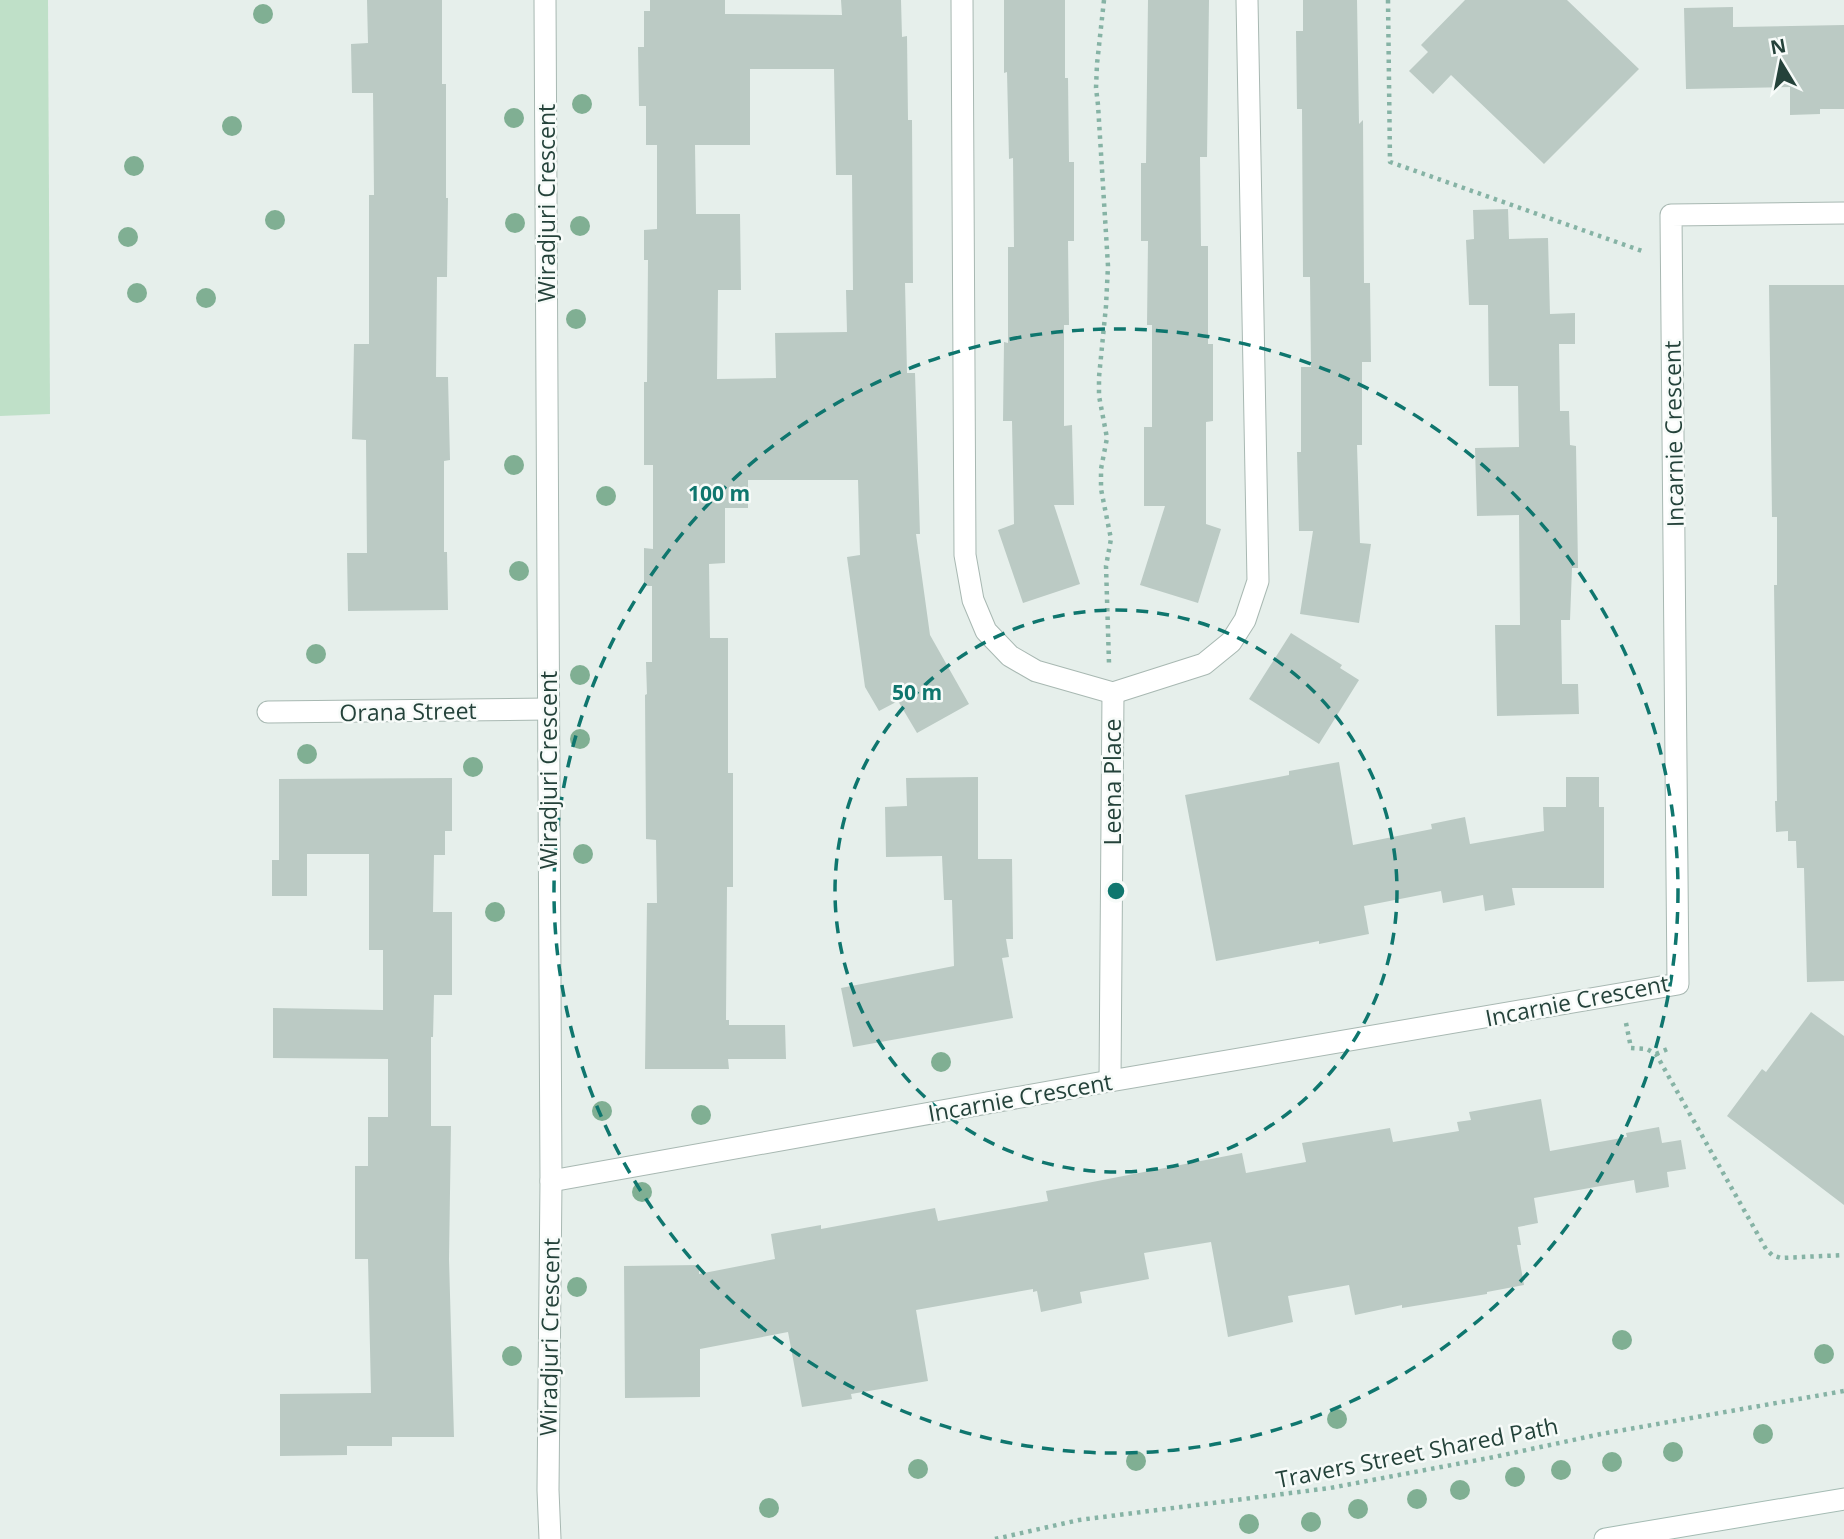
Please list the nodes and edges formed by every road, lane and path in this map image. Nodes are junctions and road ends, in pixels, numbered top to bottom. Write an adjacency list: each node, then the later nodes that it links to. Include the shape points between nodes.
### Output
1 (545, 0): 9 (street, Wiradjuri Crescent)
2 (962, 0): 8 (street, via 965,555 973,600 986,631 1010,656 1036,671)
3 (1104, 0): 8 (path, via 1096,88 1108,266 1099,396 1107,438 1101,479 1111,539 1106,566 1107,646)
4 (1247, 0): 8 (street, via 1258,581 1245,620 1231,642 1204,664)
5 (1388, 0): 7 (path, via 1390,162)
6 (1844, 213): 7 (street, Incarnie Crescent, via 1671,215)
7 (1671, 261): 11 (street, Incarnie Crescent, via 1678,984)
8 (1113, 693): 14 (street, Leena Place)
9 (548, 709): 10 (street, Orana Street); 15 (street, Wiradjuri Crescent)
10 (268, 712)
11 (1620, 995): 13 (path, via 1631,1048); 14 (street, Incarnie Crescent)
12 (1670, 1048): 13 (path)
13 (1656, 1054): 16 (path, via 1766,1250 1781,1258)
14 (1110, 1081): 15 (street, Incarnie Crescent)
15 (551, 1181): 19 (street, Wiradjuri Crescent)
16 (1844, 1255)
17 (1844, 1391): 20 (path, Travers Street Shared Path, via 1330,1488 1079,1520)
18 (1844, 1499): 21 (street)
19 (550, 1539)
20 (995, 1539)
21 (1605, 1539)

